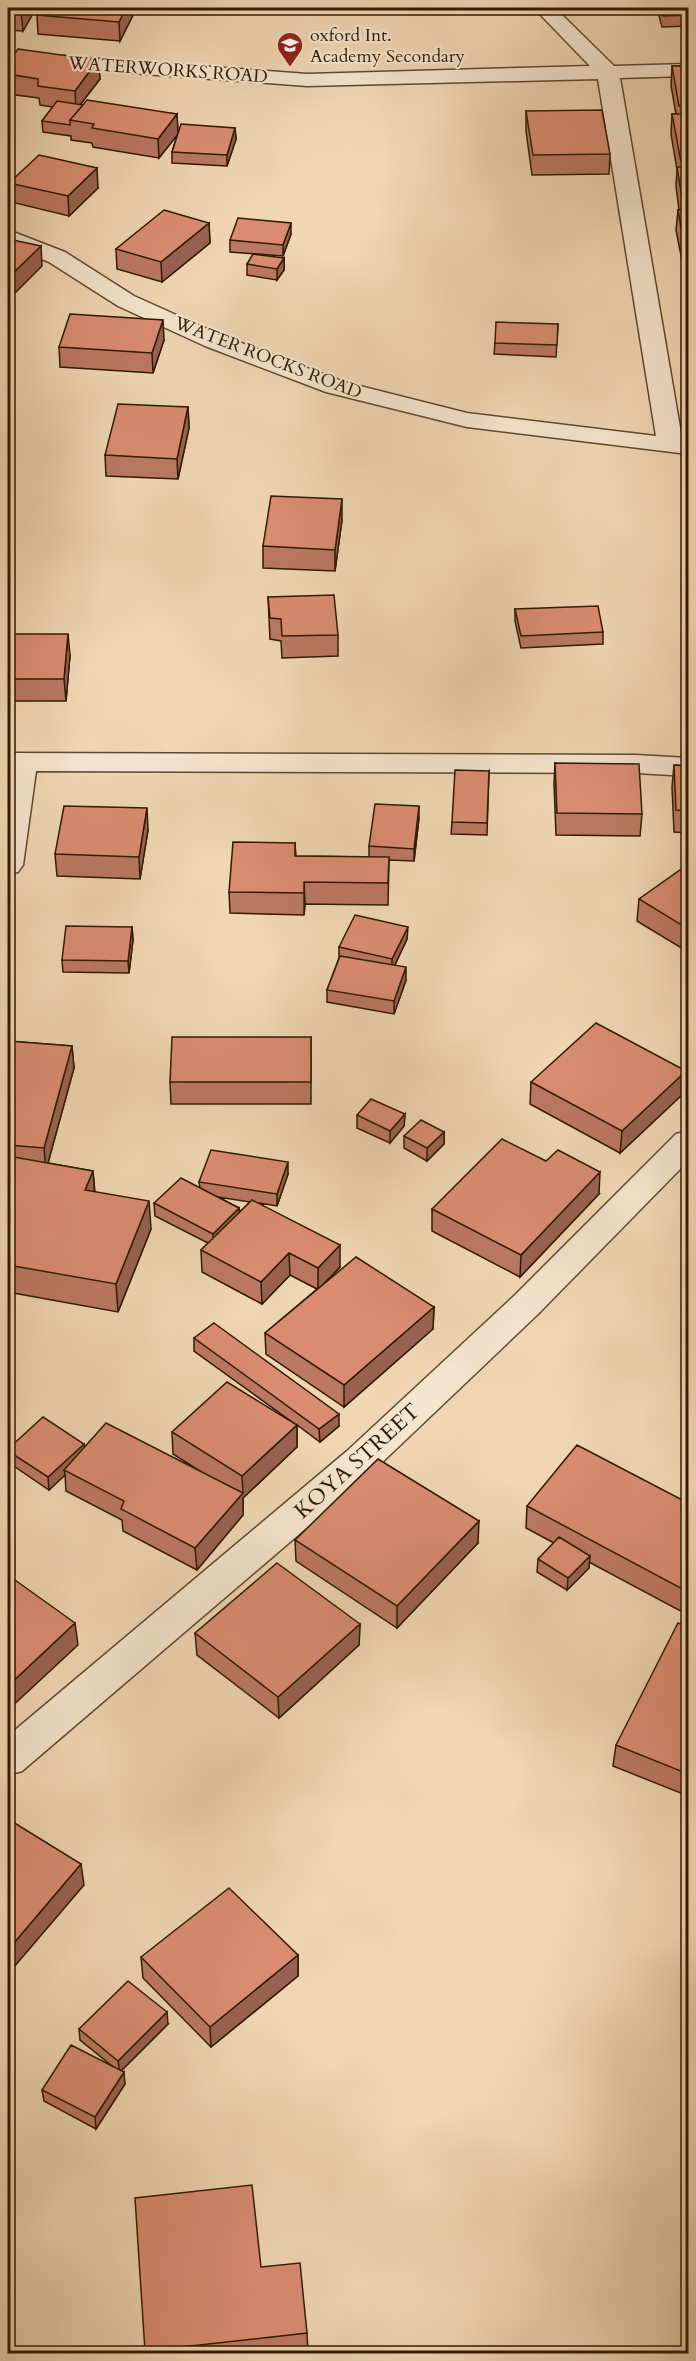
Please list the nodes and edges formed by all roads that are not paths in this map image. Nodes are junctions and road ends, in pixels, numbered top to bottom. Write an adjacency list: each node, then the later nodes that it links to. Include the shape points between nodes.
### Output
1 (544, 8): 4 (street)
2 (8, 58): 4 (street, WATERWORKS ROAD, via 307,80)
3 (688, 70): 4 (street, WATERWORKS ROAD)
4 (608, 72): 6 (street)
5 (8, 237): 6 (street, WATER ROCKS ROAD, via 57,257 126,301 204,337 335,387 467,420)
6 (679, 446)
7 (15, 762): 8 (street); 9 (street)
8 (688, 767)
9 (8, 865)
10 (688, 1142): 11 (street, KOYA STREET, via 526,1305 360,1461)
11 (8, 1759)

